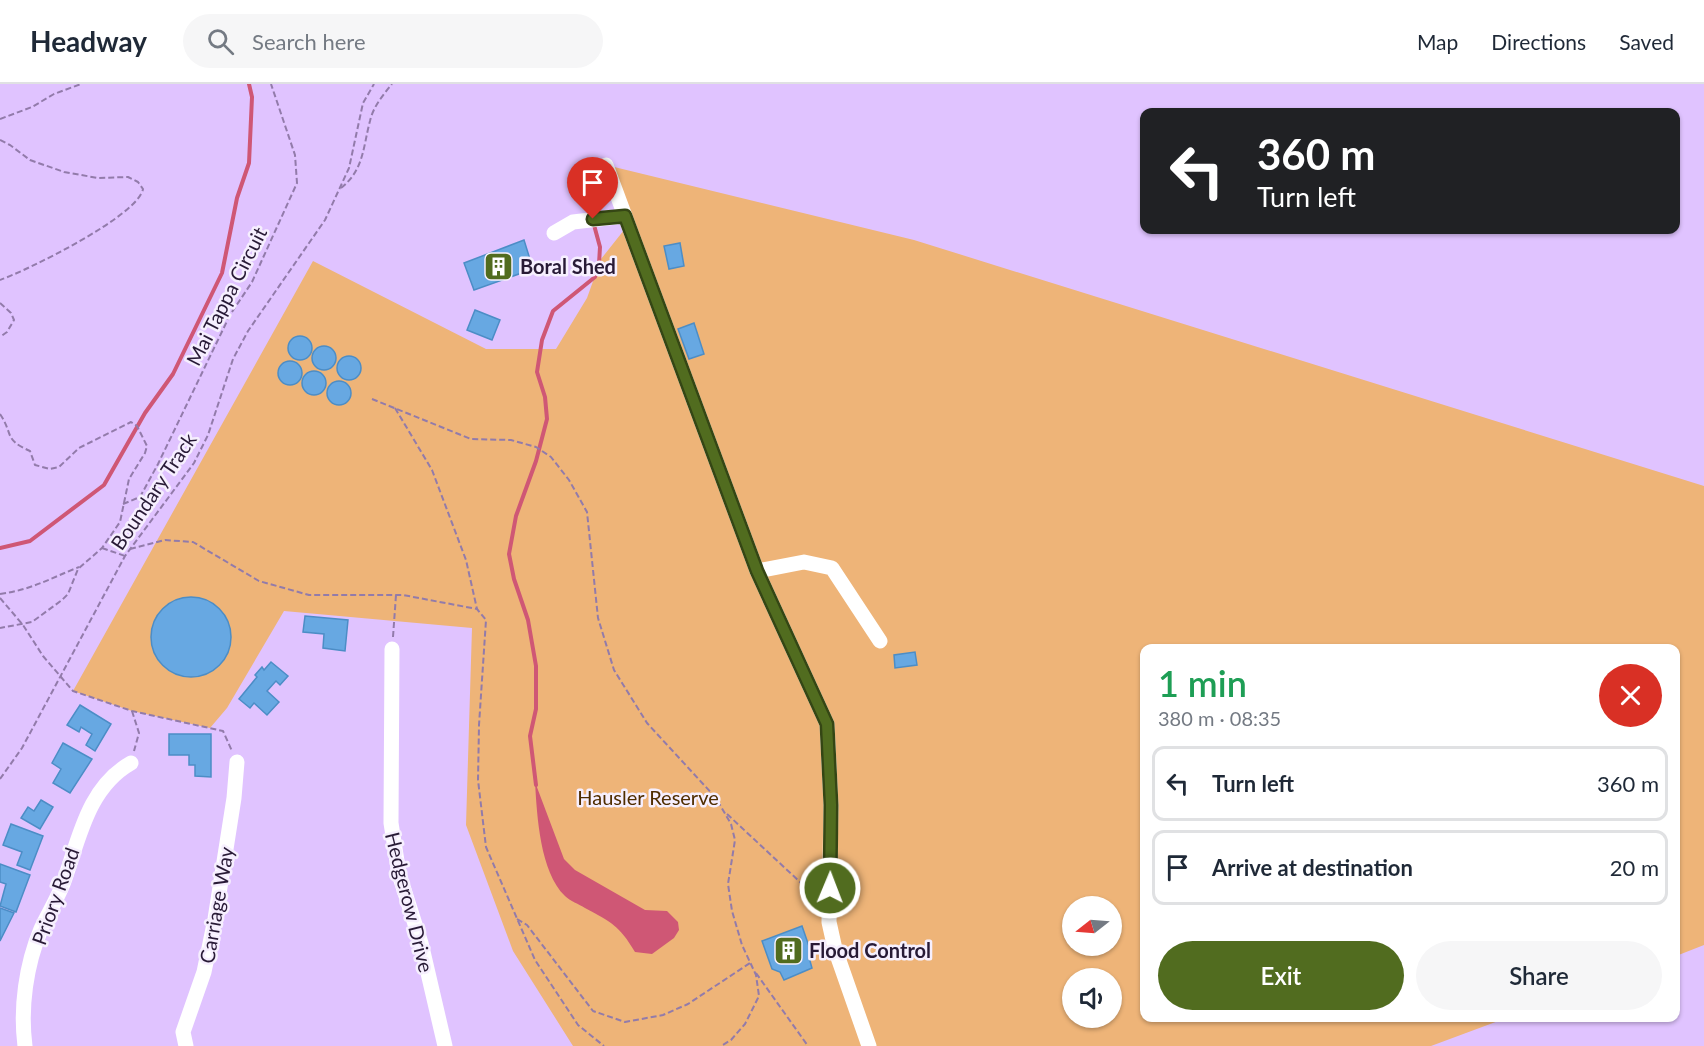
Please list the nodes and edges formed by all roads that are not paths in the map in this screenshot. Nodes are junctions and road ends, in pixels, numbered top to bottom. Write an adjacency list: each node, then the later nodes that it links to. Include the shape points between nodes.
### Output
1 (606, 165): 2 (street)
2 (625, 216): 3 (street, via 573,222); 4 (street)
3 (554, 233)
4 (757, 571): 5 (street, via 804,562 832,568); 12 (street, via 827,724 831,805 829,922)
5 (880, 640)
6 (392, 649): 11 (street, Hedgerow Drive, via 391,823 399,874 421,943)
7 (237, 762): 10 (street, Carriage Way, via 215,919 204,972 183,1032)
8 (131, 763): 9 (street, Priory Road, via 118,771 92,805 76,838 63,884 40,932 26,981 22,1026)
9 (26, 1046)
10 (186, 1046)
11 (445, 1046)
12 (869, 1046)

